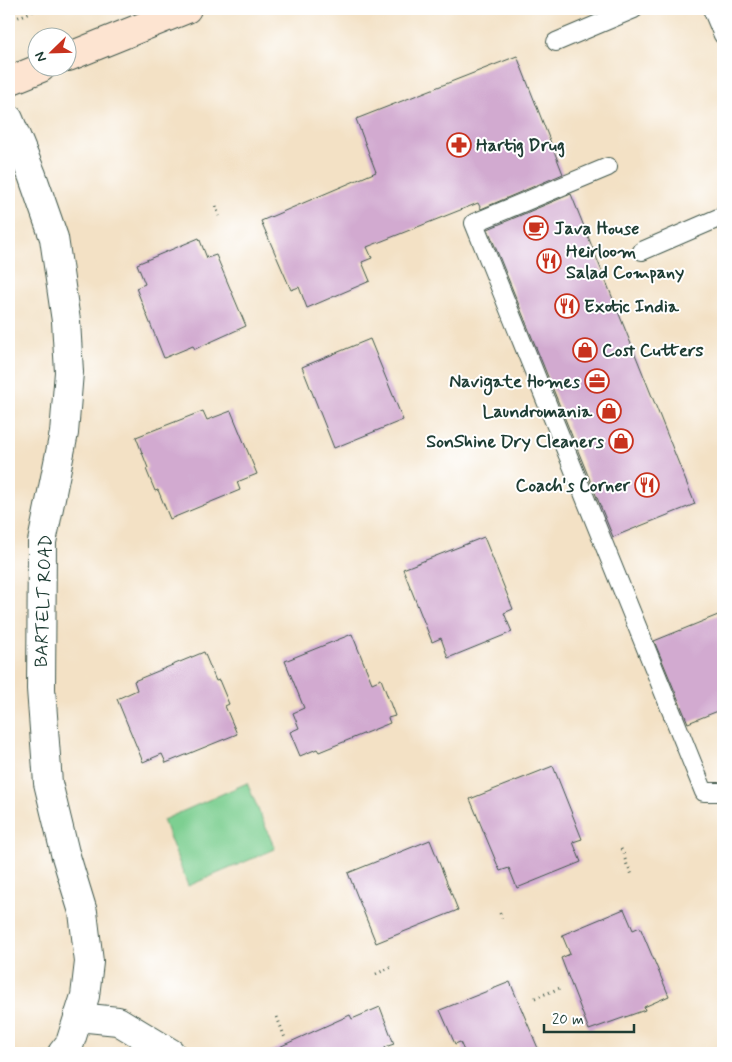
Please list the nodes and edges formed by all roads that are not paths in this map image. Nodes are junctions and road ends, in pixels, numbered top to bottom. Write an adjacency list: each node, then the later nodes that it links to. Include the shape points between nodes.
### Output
1 (187, 9): 6 (main road)
2 (634, 9): 5 (lane)
3 (712, 9): 4 (lane)
4 (723, 35)
5 (556, 42)
6 (78, 53)
7 (28, 73): 8 (main road)
8 (9, 81)
9 (9, 119): 14 (street, BARTELT ROAD, via 54,238 66,321 69,372 64,433 42,542 40,654 48,782 83,912 89,962 85,996)
10 (608, 167): 13 (lane, via 474,223 704,792)
11 (723, 216): 12 (lane)
12 (642, 251)
13 (723, 792)
14 (78, 1017): 15 (street, BARTELT ROAD, via 70,1043); 16 (street, via 118,1021)
15 (62, 1053)
16 (171, 1053)

